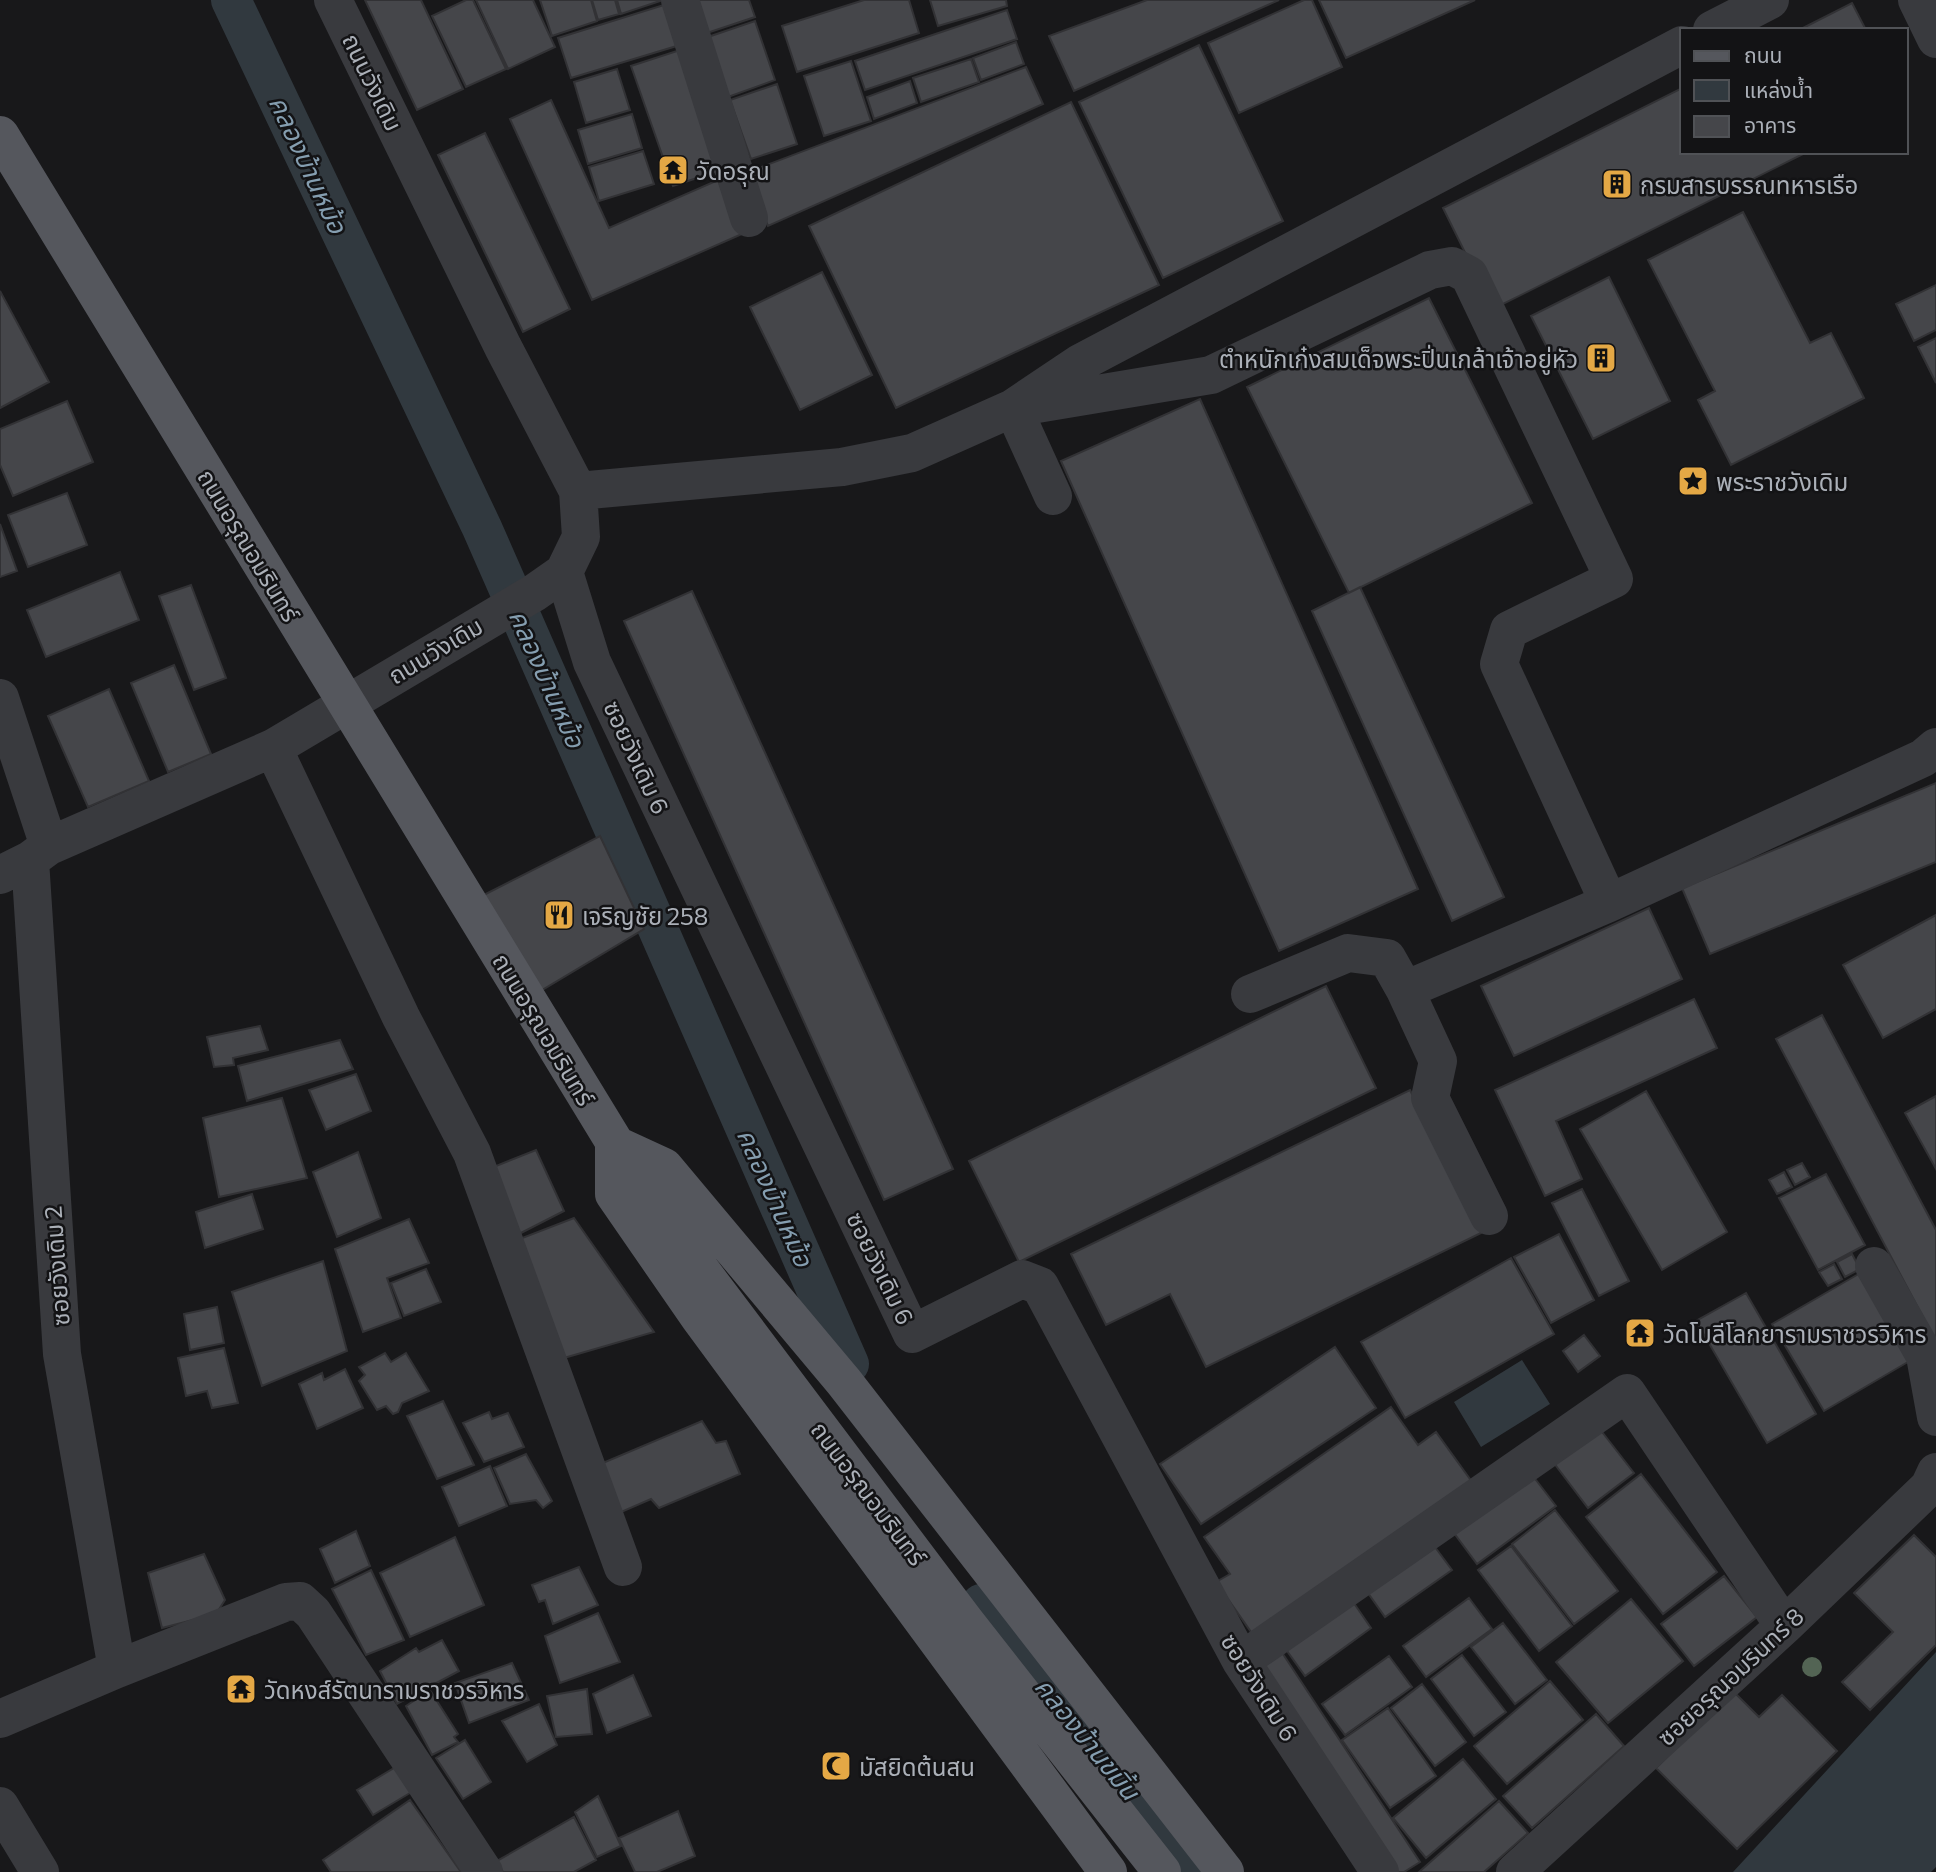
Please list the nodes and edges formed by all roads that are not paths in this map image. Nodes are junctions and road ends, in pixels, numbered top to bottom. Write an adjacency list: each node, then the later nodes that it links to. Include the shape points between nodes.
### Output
1 (333, 0): 11 (street, ถนนวังเดิม)
2 (680, 0): 9 (street)
3 (1770, 0): 5 (street)
4 (1917, 0): 6 (street)
5 (1716, 28)
6 (1936, 40)
7 (1680, 46): 10 (street, via 1080,363)
8 (0, 135): 14 (main road, ถนนอรุณอมรินทร์)
9 (749, 218)
10 (1013, 408): 11 (street, via 912,453 842,467); 12 (street); 19 (street, via 1211,375 1430,270 1452,266 1469,275 1614,579 1509,629 1499,664)
11 (578, 491): 13 (street, ถนนวังเดิม, via 581,537)
12 (1053, 496)
13 (549, 583): 14 (street, ถนนวังเดิม); 29 (street, ซอยวังเดิม 6, via 592,662 912,1334 1022,1279 1040,1286)
14 (345, 704): 17 (street, ถนนวังเดิม); 22 (main road, ถนนอรุณอมรินทร์)
15 (2, 708): 18 (street, ซอยวังเดิม 2)
16 (1936, 747): 19 (street, via 1923,758)
17 (273, 748): 18 (street, ถนนวังเดิม); 27 (street, via 401,1017 472,1153)
18 (26, 860): 30 (street, ซอยวังเดิม 2, via 62,1354)
19 (1609, 902): 20 (street)
20 (1405, 990): 21 (street, via 1387,958 1348,953); 23 (street, via 1438,1061 1430,1098)
21 (1250, 994)
22 (614, 1144): 35 (main road, via 614,1194 707,1328); 36 (main road, ถนนอรุณอมรินทร์, via 657,1212 964,1620); 37 (main road, via 664,1167 844,1382)
23 (1489, 1216)
24 (1874, 1266): 25 (street, via 1924,1356)
25 (1936, 1417)
26 (1936, 1472): 28 (street, ซอยอรุณอมรินทร์ 8, via 1929,1487)
27 (623, 1567)
28 (1784, 1626): 29 (street, via 1627,1393); 39 (street, ซอยอรุณอมรินทร์ 8)
29 (1241, 1661): 38 (street, ซอยวังเดิม 6)
30 (117, 1669): 31 (street); 34 (street, via 286,1602 300,1601 313,1613)
31 (0, 1719)
32 (0, 1806): 33 (street)
33 (40, 1872)
34 (484, 1872)
35 (1108, 1872)
36 (1162, 1872)
37 (1225, 1872)
38 (1380, 1872)
39 (1515, 1872)

